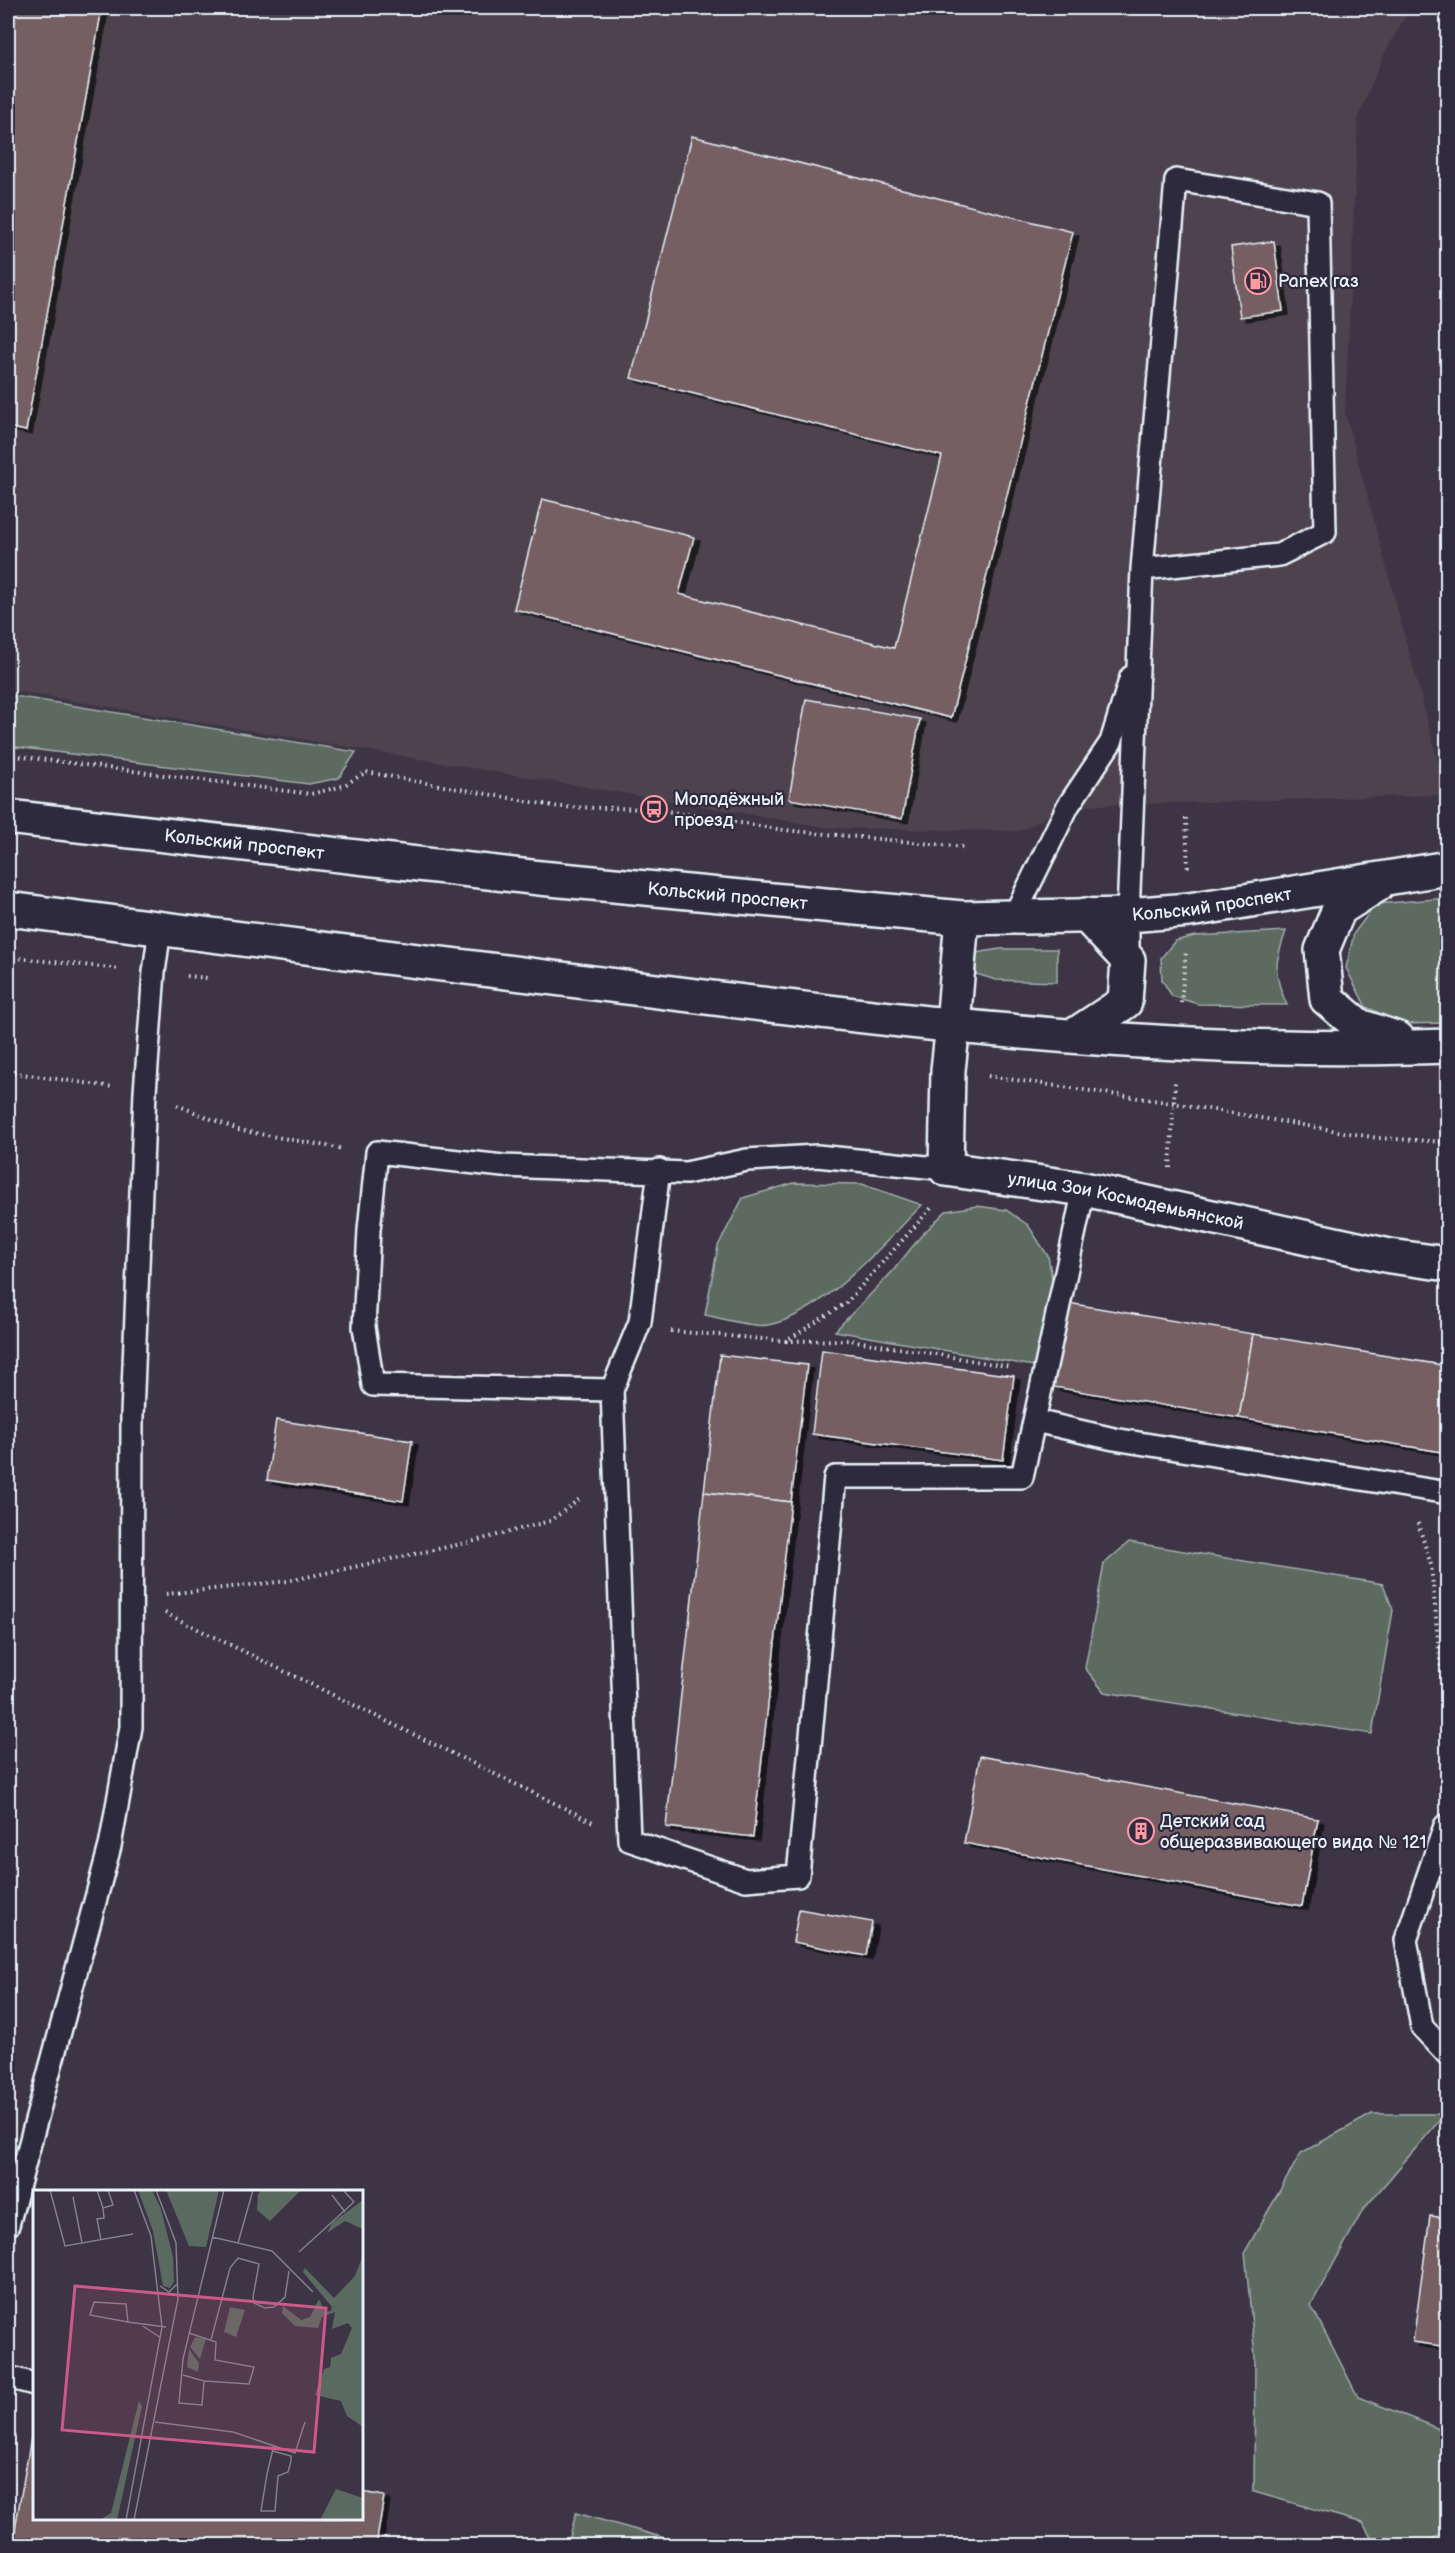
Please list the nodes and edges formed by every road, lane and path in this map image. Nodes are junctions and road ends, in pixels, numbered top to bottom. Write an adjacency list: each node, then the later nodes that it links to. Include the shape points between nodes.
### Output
1 (1142, 569): 1 (lane, via 1279,555 1324,532 1318,202 1176,180); 2 (lane)
2 (1140, 648): 10 (lane); 11 (lane, via 1111,742 1068,806)
3 (8, 755): 5 (path, via 311,794 343,786 366,772 560,807 654,809 784,830)
4 (8, 817): 12 (main road, Кольский проспект, via 540,878)
5 (964, 847)
6 (1448, 868): 7 (main road, Кольский проспект)
7 (1386, 879): 10 (main road, Кольский проспект, via 1189,910); 19 (main road, via 1340,909 1322,950 1327,999 1359,1026)
8 (8, 909): 13 (main road)
9 (1086, 915): 10 (main road, Кольский проспект); 11 (main road, Кольский проспект); 14 (main road)
10 (1128, 915): 14 (lane)
11 (1014, 916): 12 (main road, Кольский проспект)
12 (962, 918): 16 (main road)
13 (160, 929): 16 (main road); 21 (lane)
14 (1128, 960): 15 (main road)
15 (1125, 1002): 17 (main road); 18 (lane)
16 (952, 1025): 17 (main road); 26 (main road)
17 (1075, 1035): 18 (main road)
18 (1122, 1041): 19 (main road)
19 (1435, 1046)
20 (8, 1072): 21 (path)
21 (146, 1092): 24 (path, via 238,1130); 38 (lane, via 132,1415)
22 (1378, 1138): 23 (path)
23 (1448, 1142)
24 (377, 1152): 25 (lane, via 503,1166); 33 (lane, via 364,1327 373,1385)
25 (659, 1170): 26 (lane, via 686,1173 747,1160 817,1156); 30 (lane)
26 (946, 1170): 27 (main road, улица Зои Космодемьянской)
27 (1083, 1189): 29 (main road, улица Зои Космодемьянской, via 1390,1256); 32 (lane)
28 (937, 1203): 31 (path, via 846,1303)
29 (1448, 1264)
30 (640, 1322): 31 (path, via 673,1331); 33 (lane)
31 (786, 1341): 32 (path, via 851,1340)
32 (1045, 1375): 34 (lane)
33 (612, 1390): 35 (lane)
34 (1035, 1421): 36 (lane, via 1114,1439); 40 (lane, via 1022,1477 835,1477 798,1876 746,1880)
35 (615, 1472): 38 (path, via 550,1521 471,1542 288,1581); 40 (lane)
36 (1407, 1486): 37 (lane); 39 (path, via 1431,1565 1448,1733)
37 (1448, 1493)
38 (132, 1597): 40 (path); 42 (lane, via 131,1727 110,1846)
39 (1446, 1825): 41 (lane, via 1406,1940 1422,2027)
40 (629, 1840)
41 (1448, 2055)
42 (18, 2146): 43 (lane)
43 (8, 2225)
44 (8, 2377): 45 (lane)
45 (33, 2384)

